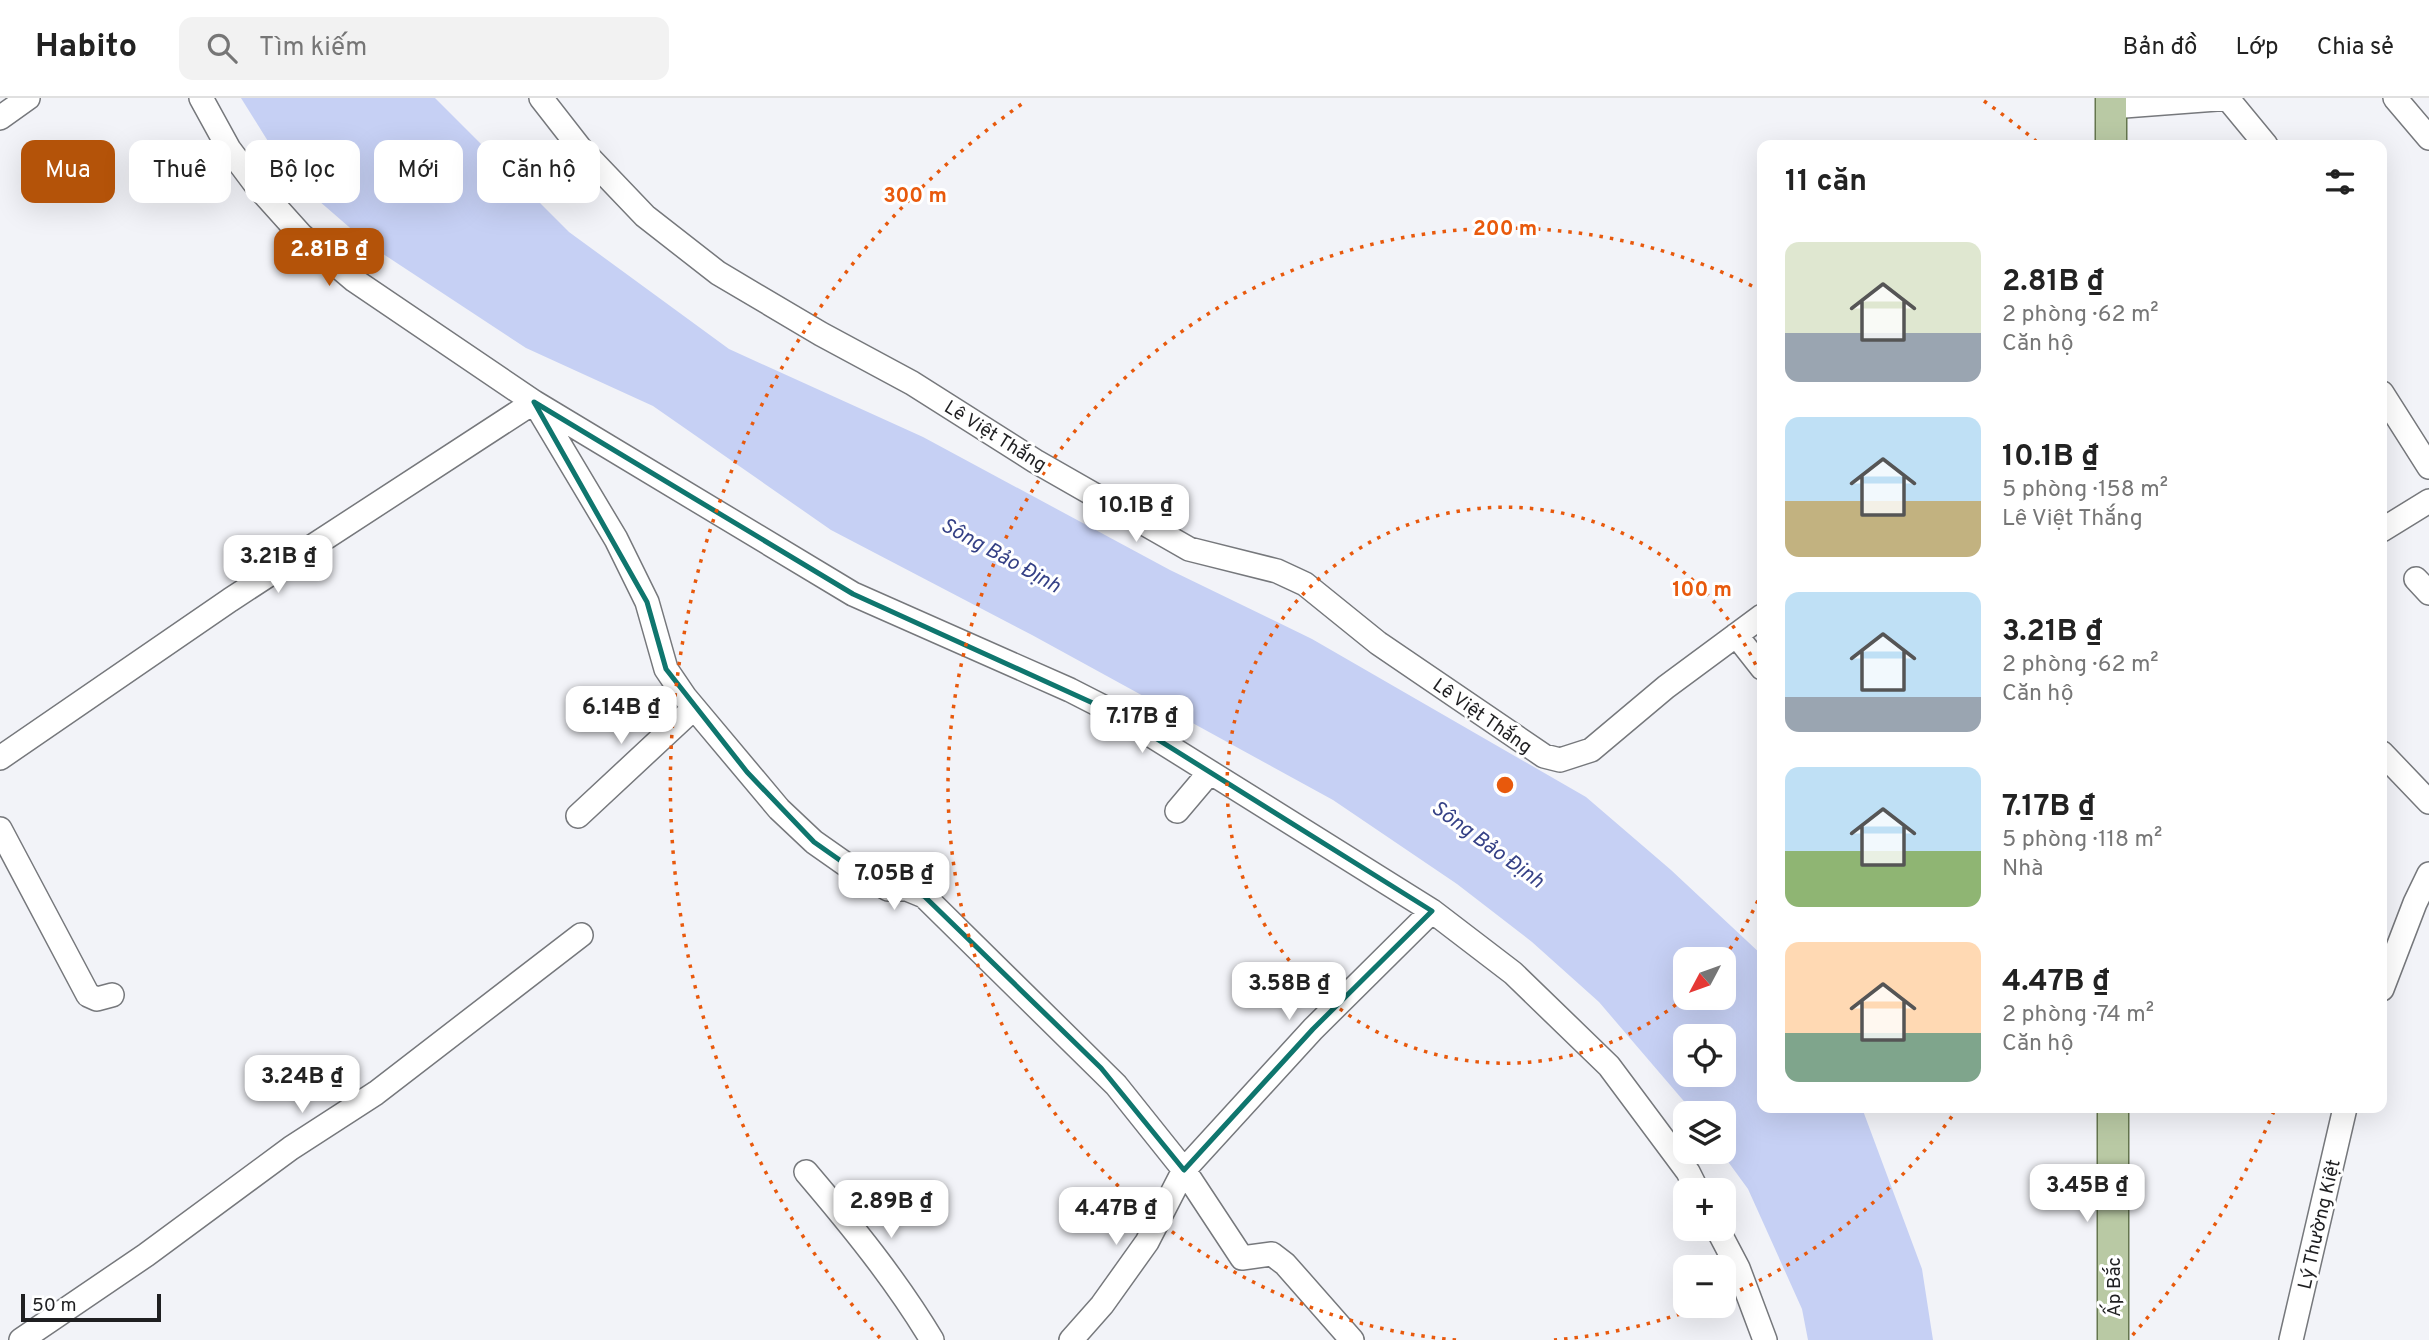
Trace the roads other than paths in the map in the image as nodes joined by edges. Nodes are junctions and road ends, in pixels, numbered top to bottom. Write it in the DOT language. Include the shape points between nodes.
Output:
graph roads {
  1 [pos="201,98"];
  2 [pos="541,98"];
  3 [pos="2229,98"];
  4 [pos="2395,98"];
  5 [pos="22,100"];
  6 [pos="2111,103"];
  7 [pos="0,118"];
  8 [pos="2429,138"];
  9 [pos="2111,140"];
  10 [pos="2262,140"];
  11 [pos="2387,401"];
  12 [pos="534,402"];
  13 [pos="2429,467"];
  14 [pos="2429,501"];
  15 [pos="2387,527"];
  16 [pos="1757,619"];
  17 [pos="1736,635"];
  18 [pos="1757,662"];
  19 [pos="694,708"];
  20 [pos="2387,757"];
  21 [pos="0,758"];
  22 [pos="1210,772"];
  23 [pos="2429,802"];
  24 [pos="1177,811"];
  25 [pos="578,816"];
  26 [pos="0,829"];
  27 [pos="2429,874"];
  28 [pos="1432,911"];
  29 [pos="581,934"];
  30 [pos="2387,976"];
  31 [pos="112,995"];
  32 [pos="2113,1113"];
  33 [pos="2343,1113"];
  34 [pos="1184,1170"];
  35 [pos="806,1172"];
  36 [pos="1691,1178"];
  37 [pos="1724,1241"];
  38 [pos="21,1340"];
  39 [pos="932,1340"];
  40 [pos="1071,1340"];
  41 [pos="1352,1340"];
  42 [pos="1765,1340"];
  43 [pos="2113,1340"];
  44 [pos="2291,1340"];
  1 -- 12 [label="street" via="229,149 300,235 355,280"];
  2 -- 17 [label="street, Lê Việt Thắng" via="580,148 645,216 718,272 1189,549 1277,571 1306,584 1378,643 1544,756 1560,760 1591,750"];
  3 -- 6 [label="street"];
  3 -- 10 [label="street"];
  4 -- 8 [label="street"];
  5 -- 7 [label="street"];
  6 -- 9 [label="main road"];
  11 -- 13 [label="street"];
  12 -- 19 [label="street" via="616,539 647,602 666,669"];
  12 -- 21 [label="street" via="230,600"];
  12 -- 22 [label="street" via="853,594 1070,690"];
  14 -- 15 [label="street"];
  16 -- 17 [label="street, Lê Việt Thắng"];
  17 -- 18 [label="street"];
  19 -- 25 [label="street"];
  19 -- 34 [label="street" via="779,809 814,842 888,889 907,889 924,896 1101,1068"];
  20 -- 23 [label="street"];
  22 -- 24 [label="street"];
  22 -- 28 [label="street"];
  26 -- 31 [label="street" via="88,995 97,999"];
  27 -- 30 [label="street"];
  28 -- 34 [label="street" via="1313,1029"];
  28 -- 36 [label="street" via="1513,973 1609,1066"];
  29 -- 38 [label="street" via="376,1093"];
  32 -- 43 [label="main road, Ấp Bắc"];
  33 -- 44 [label="street, Lý Thường Kiệt"];
  34 -- 40 [label="street" via="1147,1242"];
  34 -- 41 [label="street" via="1242,1258 1272,1254"];
  35 -- 39 [label="street" via="860,1236"];
  37 -- 42 [label="street"];
}
